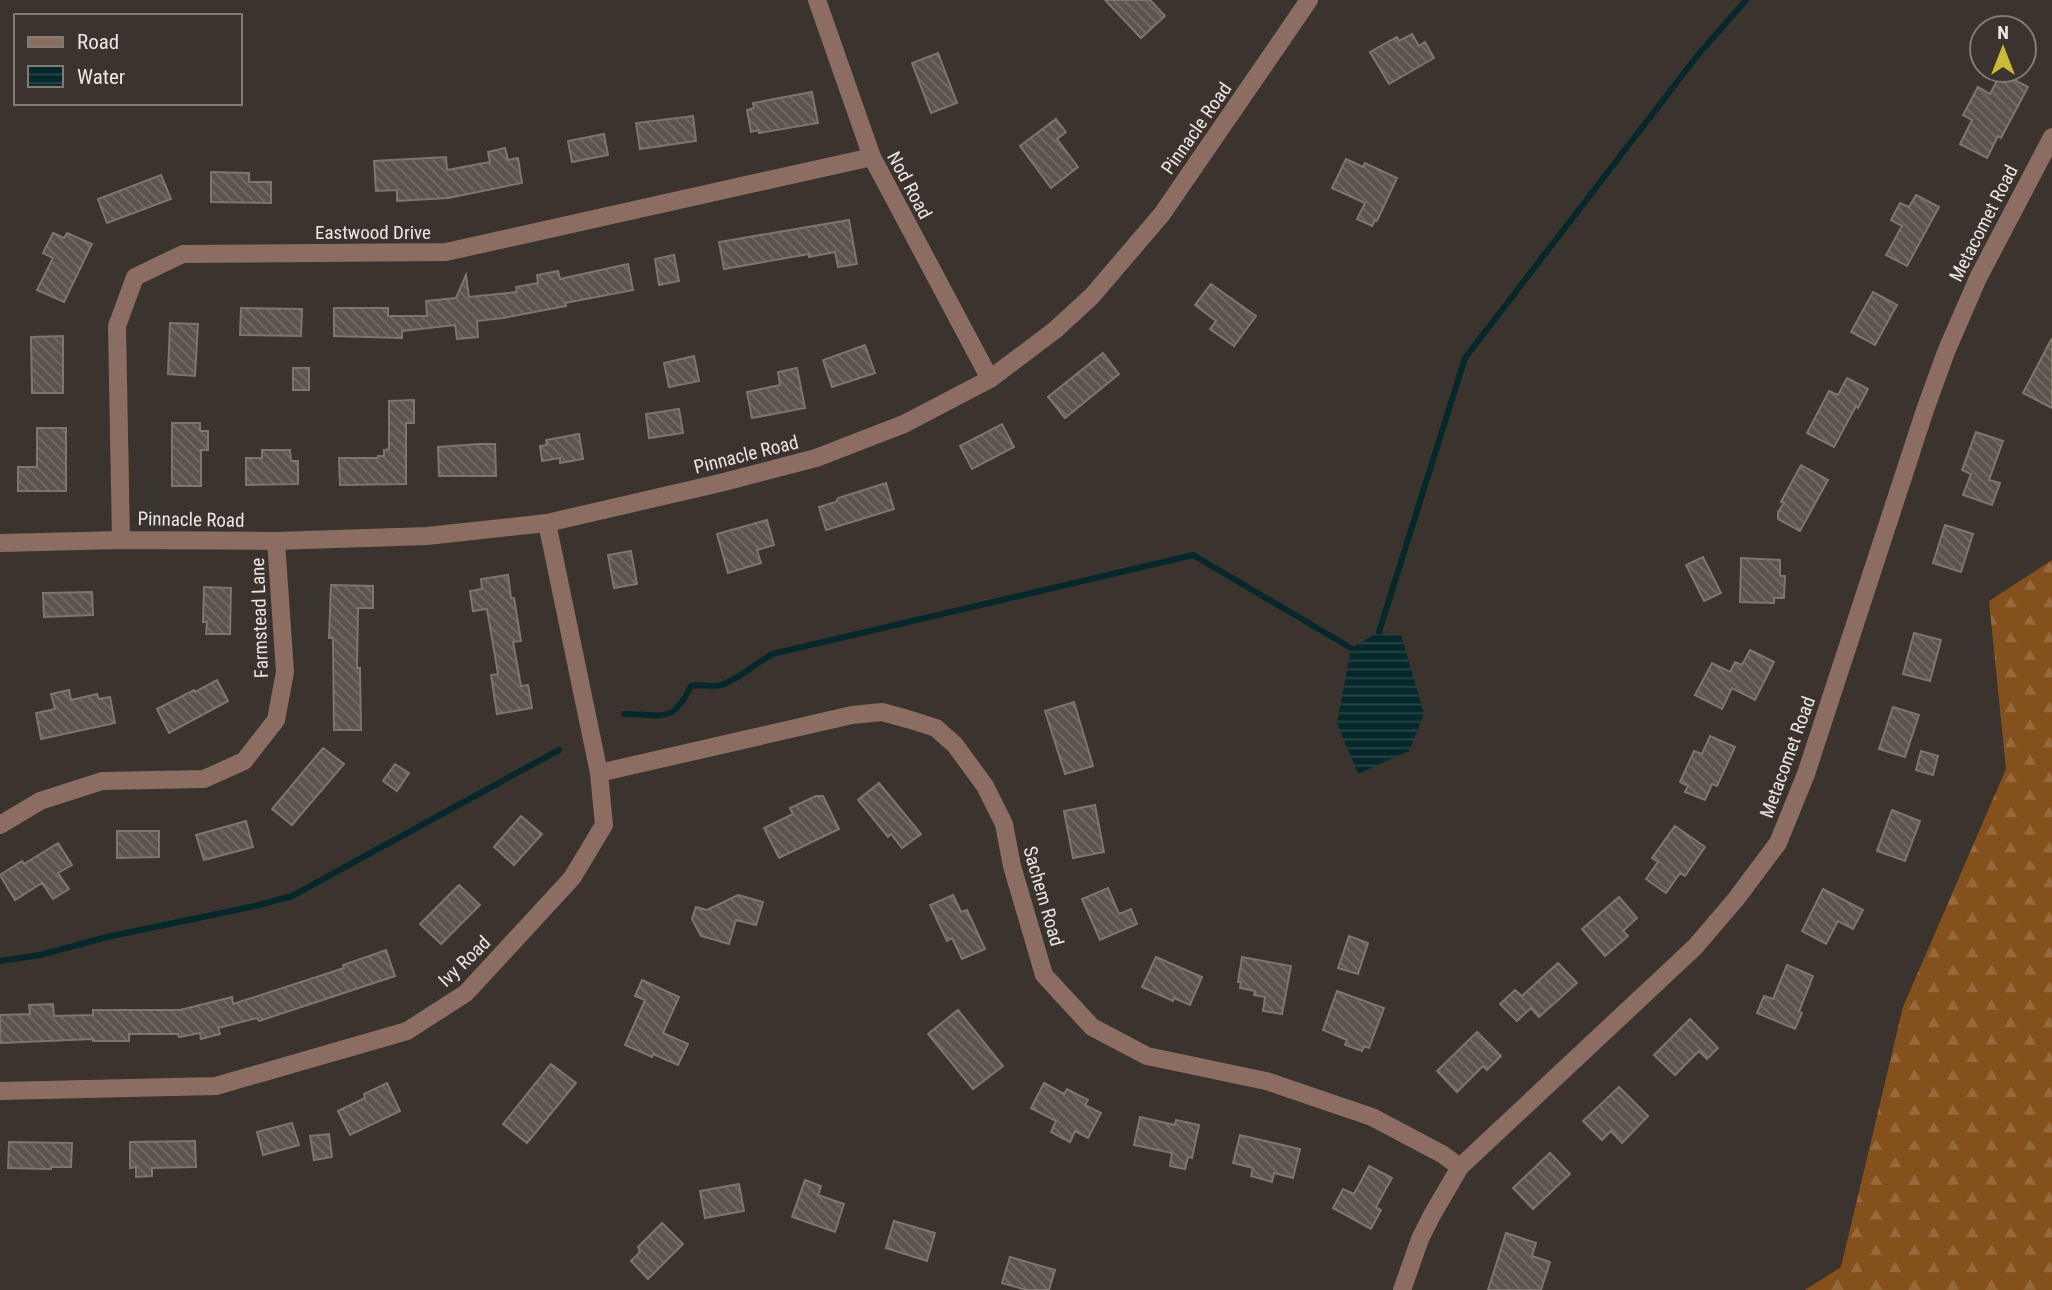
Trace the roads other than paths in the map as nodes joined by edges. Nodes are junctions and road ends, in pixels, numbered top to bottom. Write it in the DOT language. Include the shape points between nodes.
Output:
graph roads {
  1 [pos="817,0"];
  2 [pos="1309,0"];
  3 [pos="2052,136"];
  4 [pos="872,157"];
  5 [pos="990,379"];
  6 [pos="547,523"];
  7 [pos="121,540"];
  8 [pos="276,541"];
  9 [pos="0,543"];
  10 [pos="600,773"];
  11 [pos="0,825"];
  12 [pos="0,1091"];
  13 [pos="1460,1167"];
  14 [pos="1402,1290"];
  1 -- 4 [label="street, Nod Road"];
  2 -- 5 [label="street, Pinnacle Road" via="1162,214 1092,296"];
  3 -- 13 [label="street, Metacomet Road" via="1978,278 1946,352 1806,774 1778,843 1737,900 1695,947"];
  4 -- 5 [label="street, Nod Road"];
  4 -- 7 [label="street, Eastwood Drive" via="446,252 183,254 135,277 117,326"];
  5 -- 6 [label="street, Pinnacle Road" via="904,424 816,458"];
  6 -- 8 [label="street, Pinnacle Road" via="427,536"];
  6 -- 10 [label="street, Ivy Road"];
  7 -- 8 [label="street, Pinnacle Road"];
  7 -- 9 [label="street, Pinnacle Road"];
  8 -- 11 [label="street, Farmstead Lane" via="285,672 276,720 244,761 204,779 102,781 40,801"];
  10 -- 12 [label="street, Ivy Road" via="604,825 572,878 466,993 407,1031 216,1086"];
  10 -- 13 [label="street, Sachem Road" via="852,715 882,712 936,728 955,745 985,786 1004,824 1044,975 1092,1027 1147,1056 1266,1081 1373,1117"];
  13 -- 14 [label="street, Metacomet Road" via="1420,1239"];
}
